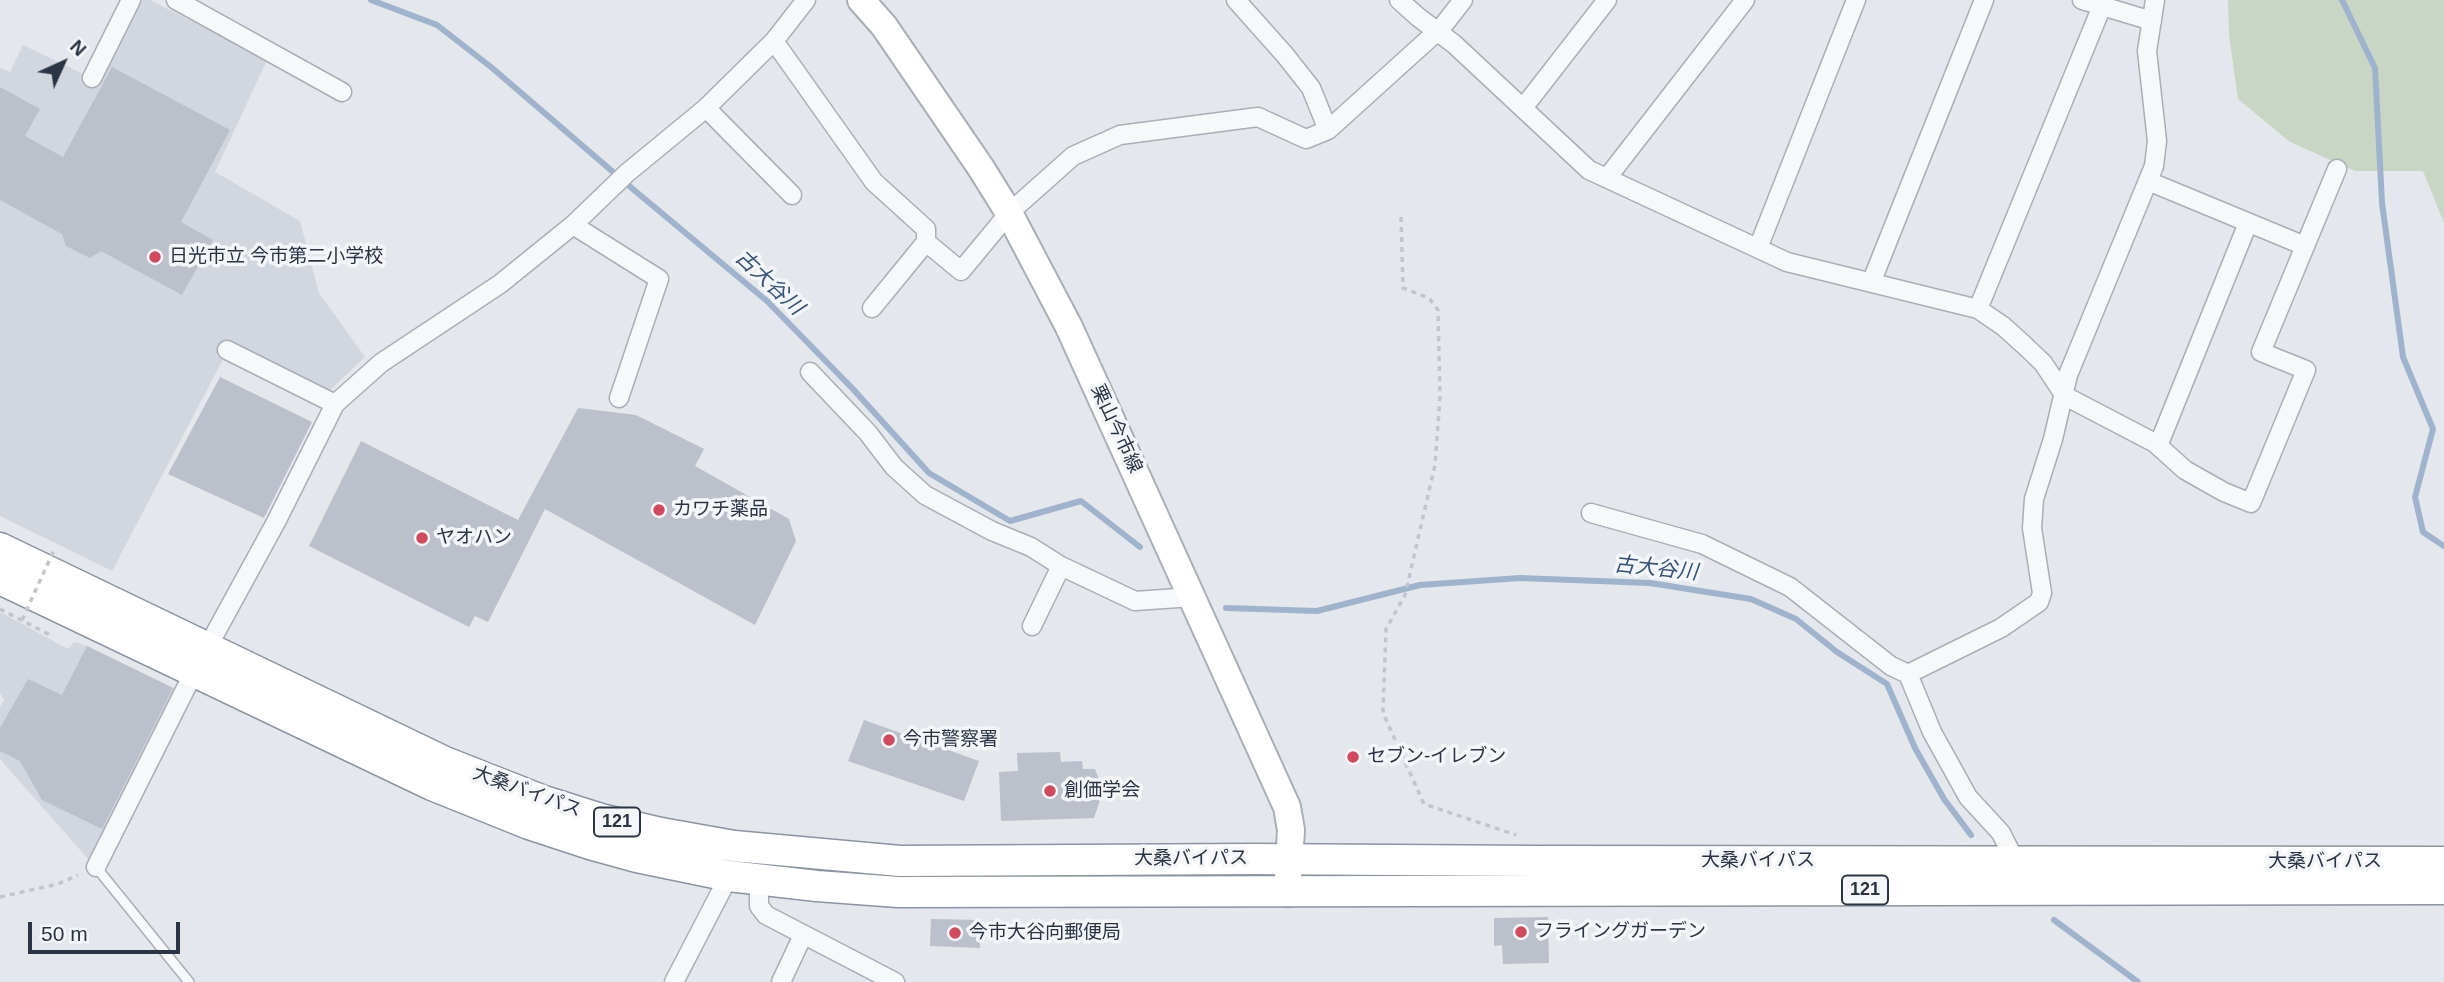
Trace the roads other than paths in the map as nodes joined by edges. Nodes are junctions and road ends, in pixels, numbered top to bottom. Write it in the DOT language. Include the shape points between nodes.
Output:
graph roads {
  1 [pos="131,0"];
  2 [pos="176,0"];
  3 [pos="806,0"];
  4 [pos="862,0"];
  5 [pos="1236,0"];
  6 [pos="1399,0"];
  7 [pos="1463,0"];
  8 [pos="1607,0"];
  9 [pos="1745,0"];
  10 [pos="1856,0"];
  11 [pos="1984,0"];
  12 [pos="2082,0"];
  13 [pos="2155,0"];
  14 [pos="2102,6"];
  15 [pos="2152,21"];
  16 [pos="1437,31"];
  17 [pos="774,41"];
  18 [pos="92,78"];
  19 [pos="342,92"];
  20 [pos="706,108"];
  21 [pos="1523,108"];
  22 [pos="1328,130"];
  23 [pos="2337,169"];
  24 [pos="1607,178"];
  25 [pos="2148,181"];
  26 [pos="792,195"];
  27 [pos="1009,213"];
  28 [pos="2248,223"];
  29 [pos="573,225"];
  30 [pos="926,242"];
  31 [pos="2305,246"];
  32 [pos="1758,248"];
  33 [pos="1871,283"];
  34 [pos="872,308"];
  35 [pos="1978,309"];
  36 [pos="228,350"];
  37 [pos="810,372"];
  38 [pos="2064,394"];
  39 [pos="619,398"];
  40 [pos="335,404"];
  41 [pos="2158,446"];
  42 [pos="1591,513"];
  43 [pos="0,548"];
  44 [pos="1061,566"];
  45 [pos="0,579"];
  46 [pos="1193,597"];
  47 [pos="1032,626"];
  48 [pos="201,660"];
  49 [pos="1908,674"];
  50 [pos="851,858"];
  51 [pos="1290,859"];
  52 [pos="2444,862"];
  53 [pos="96,867"];
  54 [pos="2018,875"];
  55 [pos="729,876"];
  56 [pos="759,879"];
  57 [pos="850,889"];
  58 [pos="2444,889"];
  59 [pos="1286,893"];
  60 [pos="803,935"];
  61 [pos="189,982"];
  62 [pos="674,982"];
  63 [pos="781,982"];
  64 [pos="895,982"];
  1 -- 18 [label="street"];
  2 -- 19 [label="street"];
  3 -- 17 [label="street"];
  4 -- 27 [label="main road, 栗山今市線"];
  5 -- 22 [label="street" via="1311,88"];
  6 -- 16 [label="street"];
  7 -- 16 [label="street"];
  8 -- 21 [label="street"];
  9 -- 24 [label="street"];
  10 -- 32 [label="street"];
  11 -- 33 [label="street"];
  12 -- 14 [label="street"];
  13 -- 15 [label="street"];
  14 -- 15 [label="street"];
  14 -- 35 [label="street"];
  15 -- 25 [label="street" via="2147,51 2157,141"];
  16 -- 21 [label="street"];
  16 -- 22 [label="street"];
  17 -- 20 [label="street"];
  17 -- 30 [label="street" via="874,182 926,229"];
  20 -- 26 [label="street"];
  20 -- 29 [label="street"];
  21 -- 24 [label="street" via="1590,170"];
  22 -- 27 [label="street" via="1306,139 1258,117 1120,135 1073,156"];
  23 -- 31 [label="street"];
  24 -- 32 [label="street"];
  25 -- 28 [label="street"];
  25 -- 38 [label="street"];
  27 -- 30 [label="street" via="961,271"];
  27 -- 46 [label="main road, 栗山今市線" via="1069,327"];
  28 -- 31 [label="street"];
  28 -- 41 [label="street"];
  29 -- 39 [label="street" via="659,279"];
  29 -- 40 [label="street" via="500,284 381,363"];
  30 -- 34 [label="street"];
  31 -- 41 [label="street" via="2261,352 2306,370 2251,503 2186,470"];
  32 -- 33 [label="street" via="1787,262"];
  33 -- 35 [label="street"];
  35 -- 38 [label="street" via="2024,344"];
  36 -- 40 [label="street"];
  37 -- 44 [label="street" via="894,467 925,495"];
  38 -- 41 [label="street"];
  38 -- 49 [label="street" via="2034,499 2039,602 2001,628"];
  40 -- 48 [label="street"];
  42 -- 49 [label="street" via="1702,544 1790,587 1891,666"];
  43 -- 48 [label="highway, 大桑バイパス / 121"];
  44 -- 46 [label="street" via="1135,601"];
  44 -- 47 [label="street"];
  45 -- 48 [label="highway, 大桑バイパス / 121"];
  46 -- 51 [label="main road, 栗山今市線" via="1287,807"];
  48 -- 50 [label="highway, 大桑バイパス / 121" via="544,801 662,833"];
  48 -- 53 [label="street"];
  48 -- 55 [label="highway, 大桑バイパス / 121" via="432,786 528,824 637,857"];
  49 -- 54 [label="street" via="1932,732 1968,797 2001,834"];
  50 -- 51 [label="highway, 大桑バイパス / 121"];
  50 -- 57 [label="highway"];
  51 -- 54 [label="highway, 大桑バイパス / 121"];
  51 -- 59 [label="main road, 栗山今市線"];
  52 -- 54 [label="highway, 大桑バイパス / 121"];
  53 -- 61 [label="lane"];
  54 -- 58 [label="highway, 大桑バイパス / 121"];
  54 -- 59 [label="highway, 大桑バイパス / 121"];
  55 -- 56 [label="highway, 大桑バイパス / 121"];
  55 -- 62 [label="street"];
  56 -- 57 [label="highway, 大桑バイパス / 121"];
  56 -- 60 [label="street" via="759,906 766,915"];
  57 -- 59 [label="highway, 大桑バイパス / 121"];
  60 -- 63 [label="street"];
  60 -- 64 [label="street"];
}
